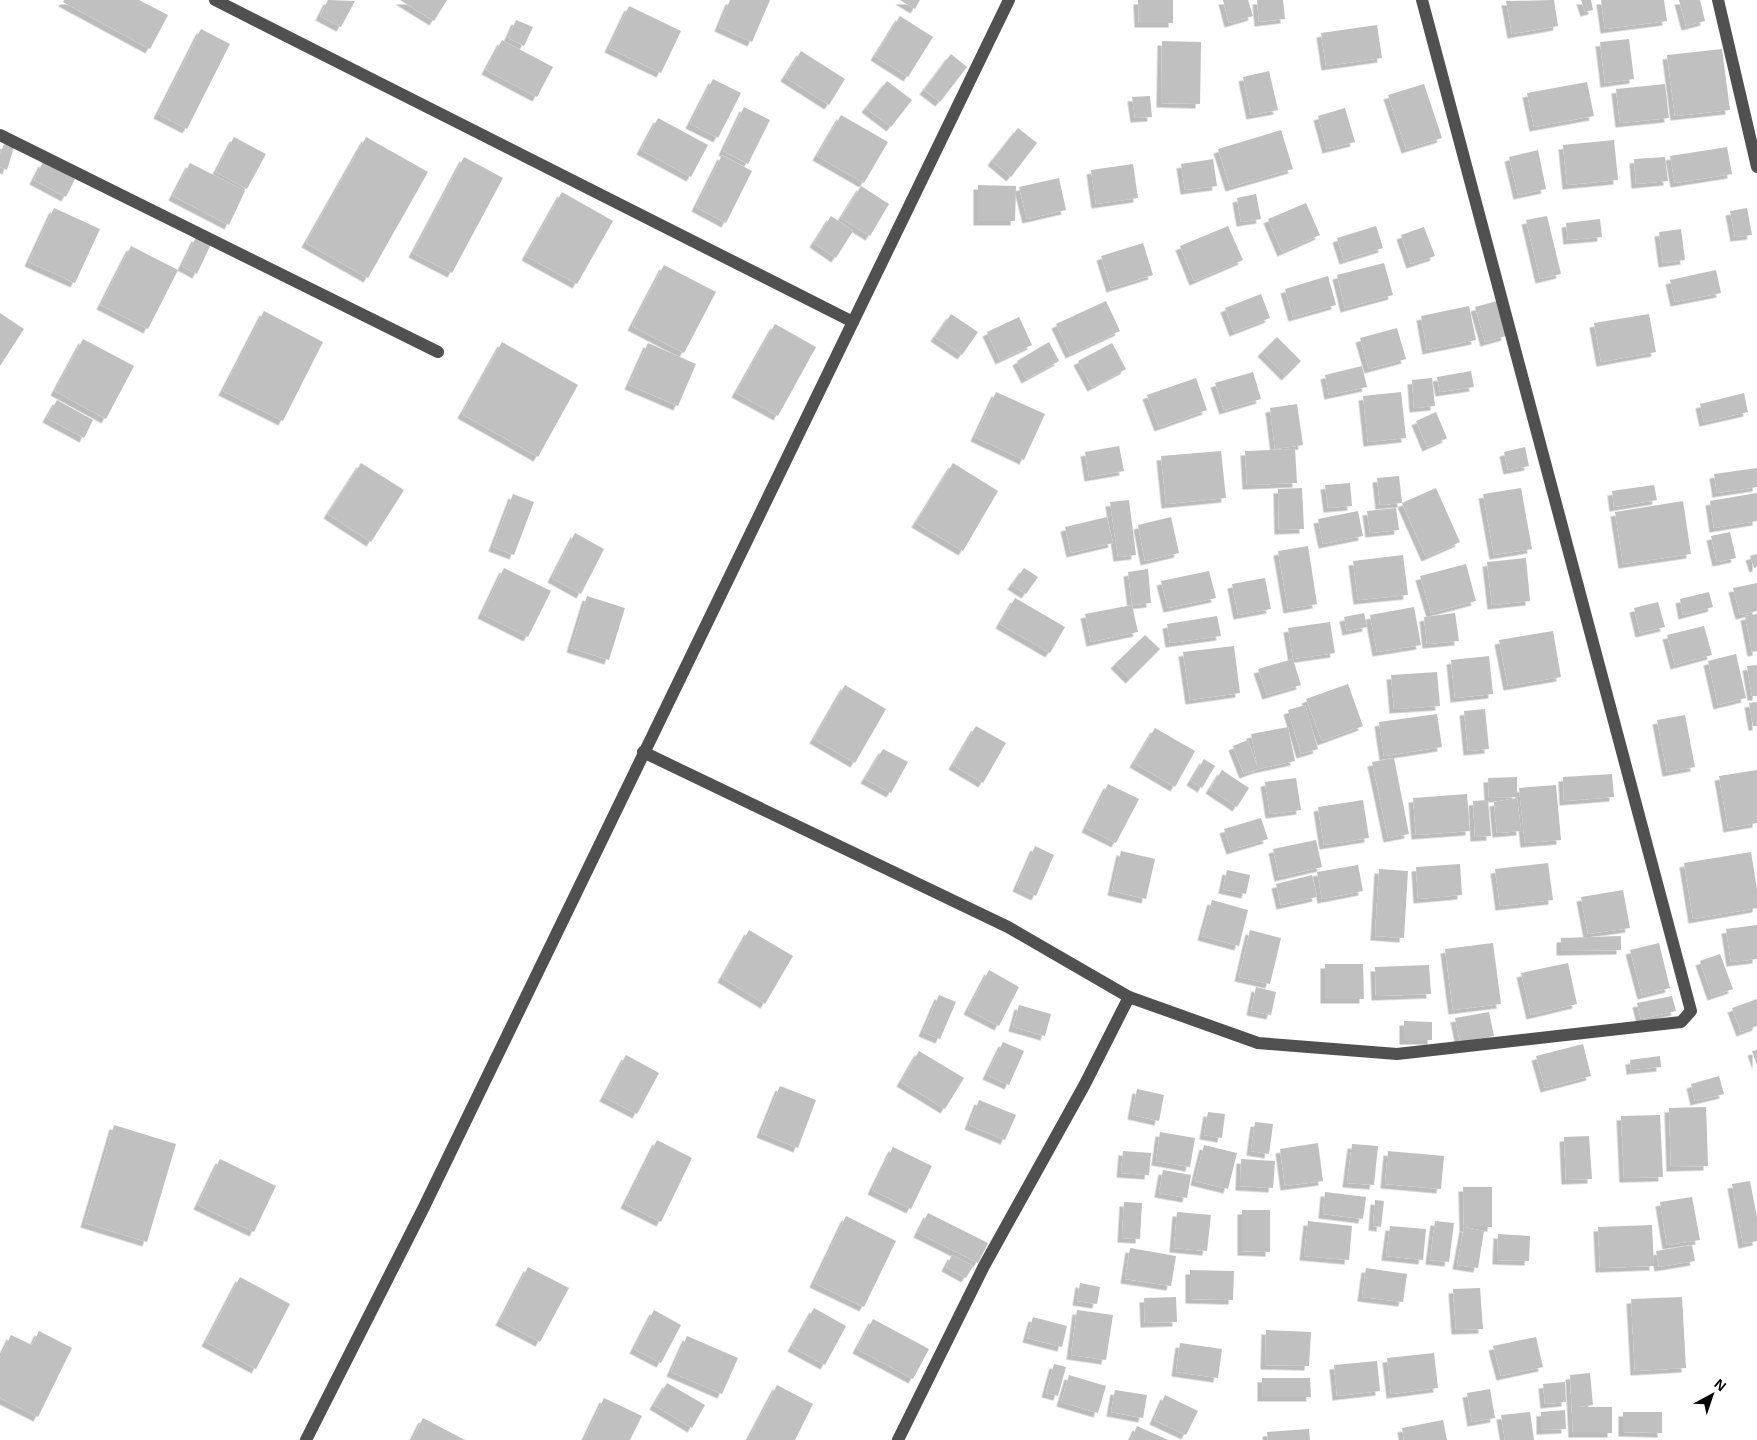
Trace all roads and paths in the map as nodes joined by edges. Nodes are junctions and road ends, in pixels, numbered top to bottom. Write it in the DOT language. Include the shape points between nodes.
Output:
graph roads {
  1 [pos="215,0"];
  2 [pos="1010,0"];
  3 [pos="1422,0"];
  4 [pos="1718,0"];
  5 [pos="0,135"];
  6 [pos="1757,167"];
  7 [pos="853,322"];
  8 [pos="438,352"];
  9 [pos="643,752"];
  10 [pos="1129,997"];
  11 [pos="306,1440"];
  12 [pos="898,1440"];
  1 -- 7 [label="street"];
  2 -- 7 [label="street"];
  3 -- 10 [label="street" via="1691,1011 1681,1022 1662,1025 1397,1054 1258,1043"];
  4 -- 6 [label="street"];
  5 -- 8 [label="street"];
  7 -- 9 [label="street"];
  9 -- 10 [label="street" via="1008,927"];
  9 -- 11 [label="street" via="424,1207"];
  10 -- 12 [label="street" via="1085,1084 984,1266"];
}
